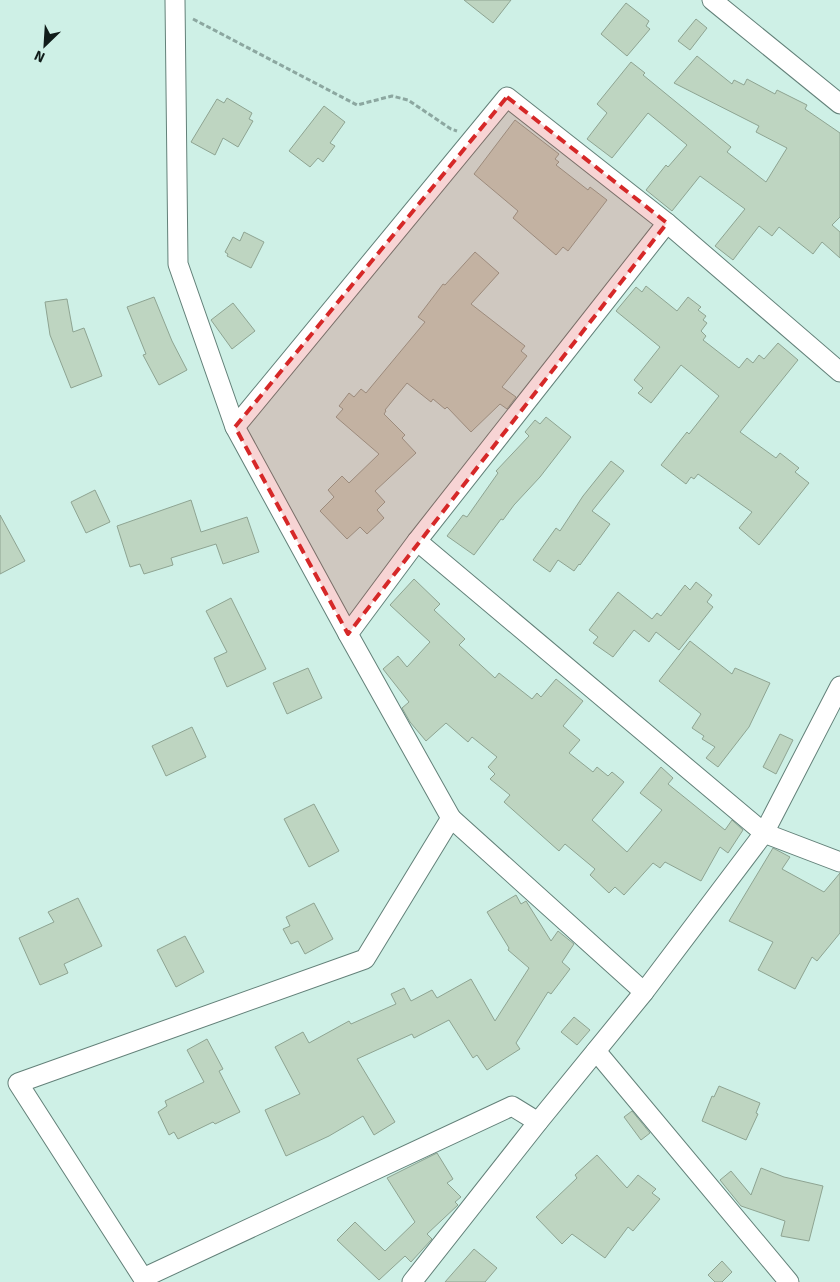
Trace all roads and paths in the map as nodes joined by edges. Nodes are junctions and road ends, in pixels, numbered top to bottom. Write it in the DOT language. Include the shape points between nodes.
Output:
graph roads {
  1 [pos="712,0"];
  2 [pos="175,5"];
  3 [pos="840,104"];
  4 [pos="474,136"];
  5 [pos="667,224"];
  6 [pos="840,372"];
  7 [pos="235,427"];
  8 [pos="417,541"];
  9 [pos="348,634"];
  10 [pos="840,686"];
  11 [pos="451,818"];
  12 [pos="764,833"];
  13 [pos="840,862"];
  14 [pos="644,992"];
  15 [pos="596,1051"];
  16 [pos="538,1122"];
  17 [pos="412,1282"];
  18 [pos="789,1282"];
  1 -- 3 [label="street"];
  2 -- 4 [label="path" via="357,105 392,96 408,100 451,129"];
  2 -- 7 [label="street" via="178,264"];
  4 -- 5 [label="street" via="507,97"];
  4 -- 7 [label="street"];
  5 -- 6 [label="street"];
  5 -- 8 [label="street"];
  7 -- 9 [label="street"];
  8 -- 9 [label="street"];
  8 -- 12 [label="street"];
  9 -- 11 [label="street"];
  10 -- 12 [label="street"];
  11 -- 14 [label="street"];
  11 -- 16 [label="street" via="364,959 18,1083 143,1278 512,1106"];
  12 -- 13 [label="street"];
  12 -- 14 [label="street"];
  14 -- 15 [label="street"];
  15 -- 16 [label="street"];
  15 -- 18 [label="street"];
  16 -- 17 [label="street"];
}
